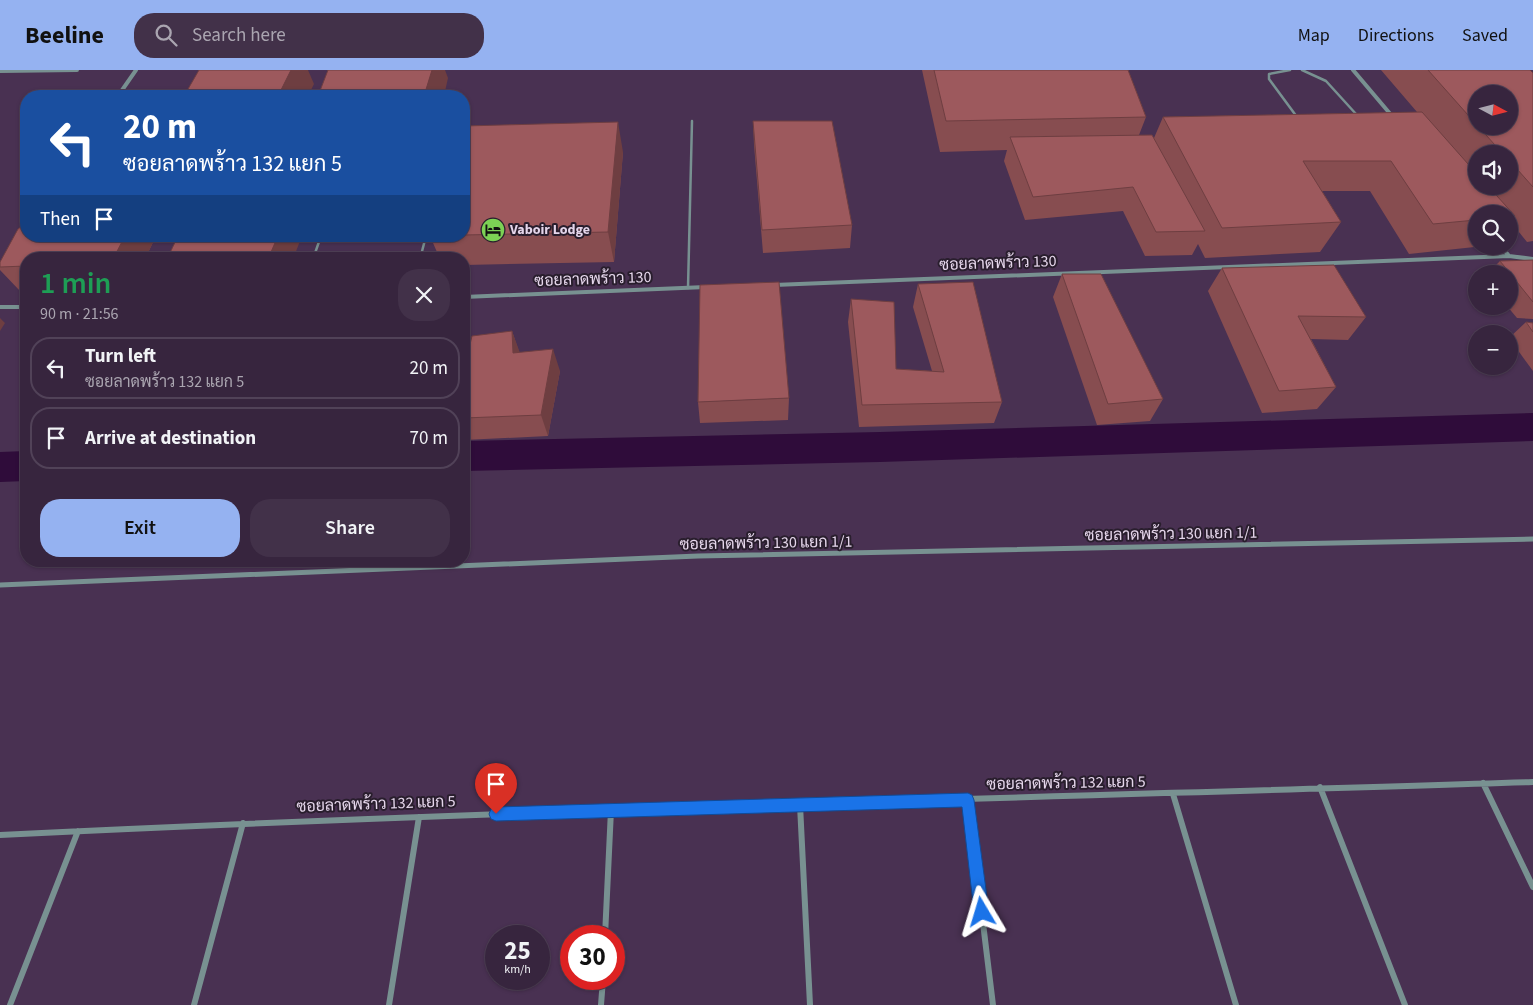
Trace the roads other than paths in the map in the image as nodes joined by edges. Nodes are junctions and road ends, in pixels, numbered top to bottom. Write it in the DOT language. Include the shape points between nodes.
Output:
graph roads {
  1 [pos="77,70"];
  2 [pos="136,70"];
  3 [pos="1290,70"];
  4 [pos="1302,70"];
  5 [pos="1353,70"];
  6 [pos="0,71"];
  7 [pos="6,71"];
  8 [pos="122,90"];
  9 [pos="1380,113"];
  10 [pos="1389,113"];
  11 [pos="1354,114"];
  12 [pos="1363,114"];
  13 [pos="1395,120"];
  14 [pos="692,121"];
  15 [pos="1301,121"];
  16 [pos="1358,122"];
  17 [pos="1510,256"];
  18 [pos="1533,259"];
  19 [pos="768,285"];
  20 [pos="708,287"];
  21 [pos="688,288"];
  22 [pos="470,297"];
  23 [pos="0,307"];
  24 [pos="20,308"];
  25 [pos="1533,539"];
  26 [pos="470,565"];
  27 [pos="424,567"];
  28 [pos="0,584"];
  29 [pos="1533,782"];
  30 [pos="1483,783"];
  31 [pos="1320,787"];
  32 [pos="1173,794"];
  33 [pos="968,800"];
  34 [pos="800,805"];
  35 [pos="611,810"];
  36 [pos="419,817"];
  37 [pos="243,823"];
  38 [pos="78,832"];
  39 [pos="0,835"];
  40 [pos="1533,888"];
  41 [pos="606,925"];
  42 [pos="603,990"];
  43 [pos="10,1005"];
  44 [pos="194,1005"];
  45 [pos="389,1005"];
  46 [pos="602,1005"];
  47 [pos="810,1005"];
  48 [pos="993,1005"];
  49 [pos="1236,1005"];
  50 [pos="1405,1005"];
  1 -- 7 [label="street"];
  2 -- 8 [label="street"];
  3 -- 15 [label="lane" via="1269,74 1269,79"];
  4 -- 11 [label="lane" via="1321,76 1334,86"];
  5 -- 10 [label="street"];
  6 -- 7 [label="street"];
  9 -- 10 [label="lane"];
  10 -- 13 [label="street"];
  11 -- 12 [label="lane"];
  11 -- 16 [label="lane"];
  14 -- 21 [label="lane"];
  17 -- 18 [label="street, ซอยลาดพร้าว 130"];
  17 -- 19 [label="street, ซอยลาดพร้าว 130"];
  20 -- 21 [label="street, ซอยลาดพร้าว 130"];
  21 -- 22 [label="street, ซอยลาดพร้าว 130"];
  23 -- 24 [label="street"];
  25 -- 26 [label="street, ซอยลาดพร้าว 130 แยก 1/1" via="698,556"];
  27 -- 28 [label="street, ซอยลาดพร้าว 130 แยก 1/1"];
  29 -- 30 [label="street, ซอยลาดพร้าว 132 แยก 5"];
  30 -- 31 [label="street, ซอยลาดพร้าว 132 แยก 5"];
  30 -- 40 [label="street"];
  31 -- 32 [label="street, ซอยลาดพร้าว 132 แยก 5"];
  31 -- 50 [label="street"];
  32 -- 33 [label="street, ซอยลาดพร้าว 132 แยก 5"];
  32 -- 49 [label="street"];
  33 -- 34 [label="street, ซอยลาดพร้าว 132 แยก 5"];
  33 -- 48 [label="street"];
  34 -- 35 [label="street, ซอยลาดพร้าว 132 แยก 5"];
  34 -- 47 [label="street"];
  35 -- 36 [label="street, ซอยลาดพร้าว 132 แยก 5"];
  35 -- 41 [label="street"];
  36 -- 37 [label="street, ซอยลาดพร้าว 132 แยก 5"];
  36 -- 45 [label="street"];
  37 -- 38 [label="street, ซอยลาดพร้าว 132 แยก 5"];
  37 -- 44 [label="street"];
  38 -- 39 [label="street, ซอยลาดพร้าว 132 แยก 5"];
  38 -- 43 [label="street"];
  42 -- 46 [label="street"];
}
